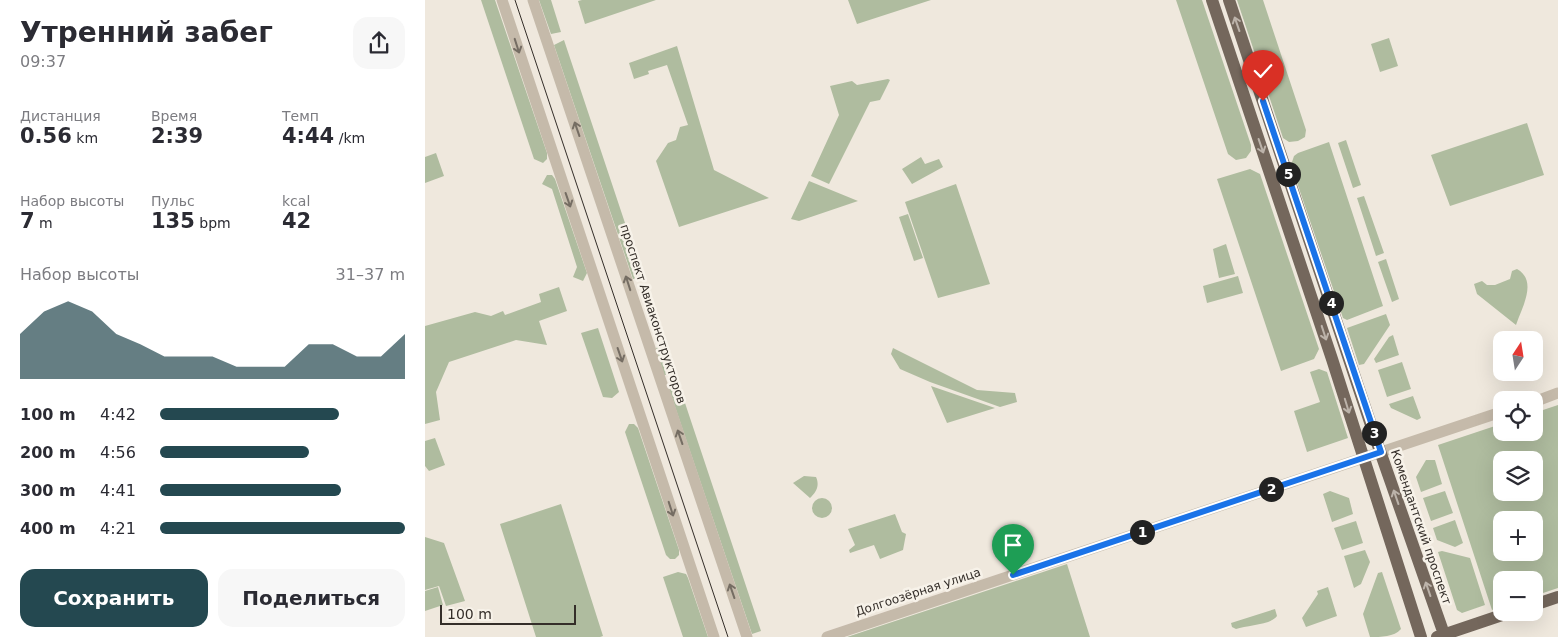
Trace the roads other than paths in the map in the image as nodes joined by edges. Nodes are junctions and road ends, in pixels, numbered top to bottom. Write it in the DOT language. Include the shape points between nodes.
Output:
graph roads {
  1 [pos="502,0"];
  2 [pos="533,0"];
  3 [pos="1212,0"];
  4 [pos="1229,0"];
  5 [pos="1558,394"];
  6 [pos="1543,399"];
  7 [pos="1493,415"];
  8 [pos="1381,452"];
  9 [pos="1364,458"];
  10 [pos="1558,597"];
  11 [pos="1543,602"];
  12 [pos="1493,618"];
  13 [pos="1442,636"];
  14 [pos="714,637"];
  15 [pos="747,637"];
  16 [pos="827,637"];
  17 [pos="1421,637"];
  1 -- 14 [label="street, one-way"];
  15 -- 2 [label="street, проспект Авиаконструкторов, one-way"];
  3 -- 9 [label="main road, one-way"];
  8 -- 4 [label="main road, Комендантский проспект, one-way"];
  5 -- 6 [label="street"];
  7 -- 8 [label="street, Долгоозёрная улица"];
  8 -- 9 [label="street, Долгоозёрная улица"];
  13 -- 8 [label="main road, Комендантский проспект, one-way"];
  9 -- 16 [label="street, Долгоозёрная улица"];
  9 -- 17 [label="main road"];
  10 -- 11 [label="main road"];
  12 -- 13 [label="main road"];
}
